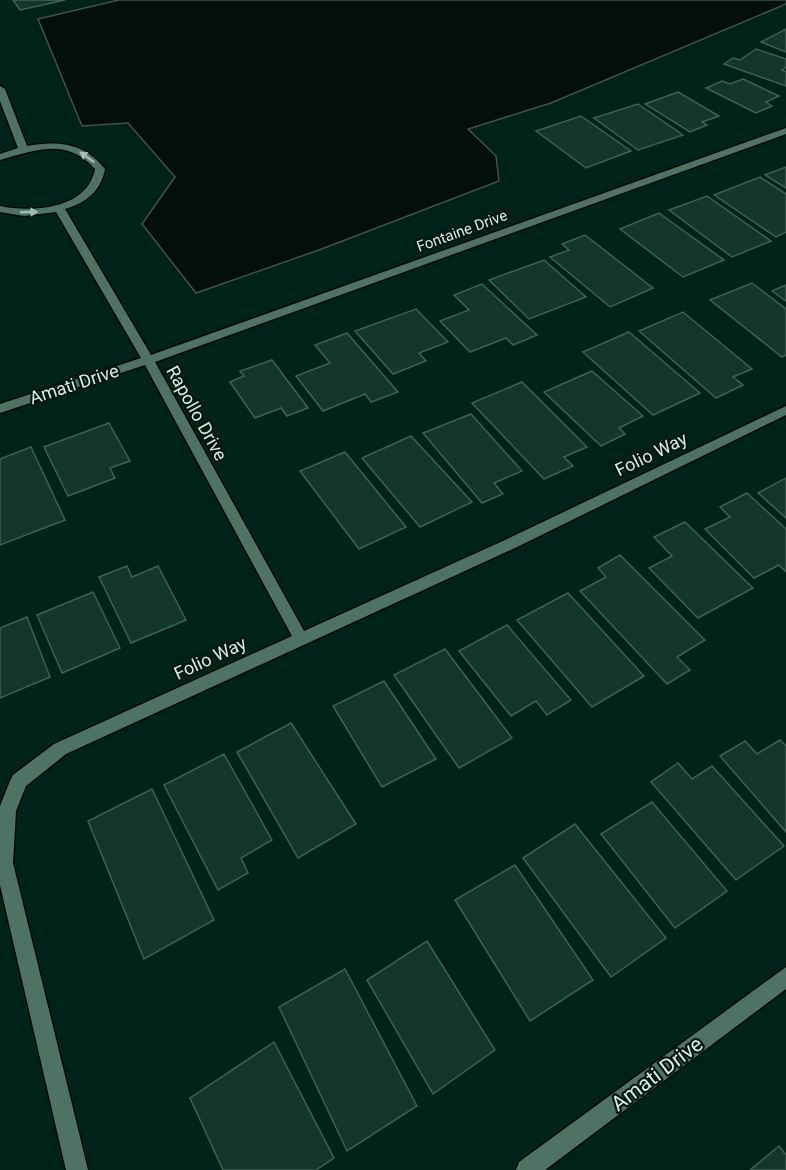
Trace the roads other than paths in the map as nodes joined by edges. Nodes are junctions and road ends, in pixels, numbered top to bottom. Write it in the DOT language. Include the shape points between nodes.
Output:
graph roads {
  1 [pos="0,89"];
  2 [pos="786,131"];
  3 [pos="23,149"];
  4 [pos="0,157"];
  5 [pos="59,208"];
  6 [pos="0,210"];
  7 [pos="148,360"];
  8 [pos="0,409"];
  9 [pos="786,410"];
  10 [pos="300,638"];
  11 [pos="786,977"];
  12 [pos="77,1170"];
  13 [pos="527,1170"];
  1 -- 3 [label="street"];
  2 -- 7 [label="street, Fontaine Drive"];
  3 -- 4 [label="street"];
  5 -- 3 [label="street, one-way" via="82,197 97,183 100,169 92,156 74,148"];
  6 -- 5 [label="street, one-way" via="33,213"];
  5 -- 7 [label="street, Rapollo Drive"];
  7 -- 8 [label="street, Amati Drive"];
  7 -- 10 [label="street, Rapollo Drive"];
  9 -- 10 [label="street, Folio Way" via="510,544"];
  10 -- 12 [label="street, Folio Way" via="60,748 20,781 7,811 4,863"];
  11 -- 13 [label="street, Amati Drive"];
}
